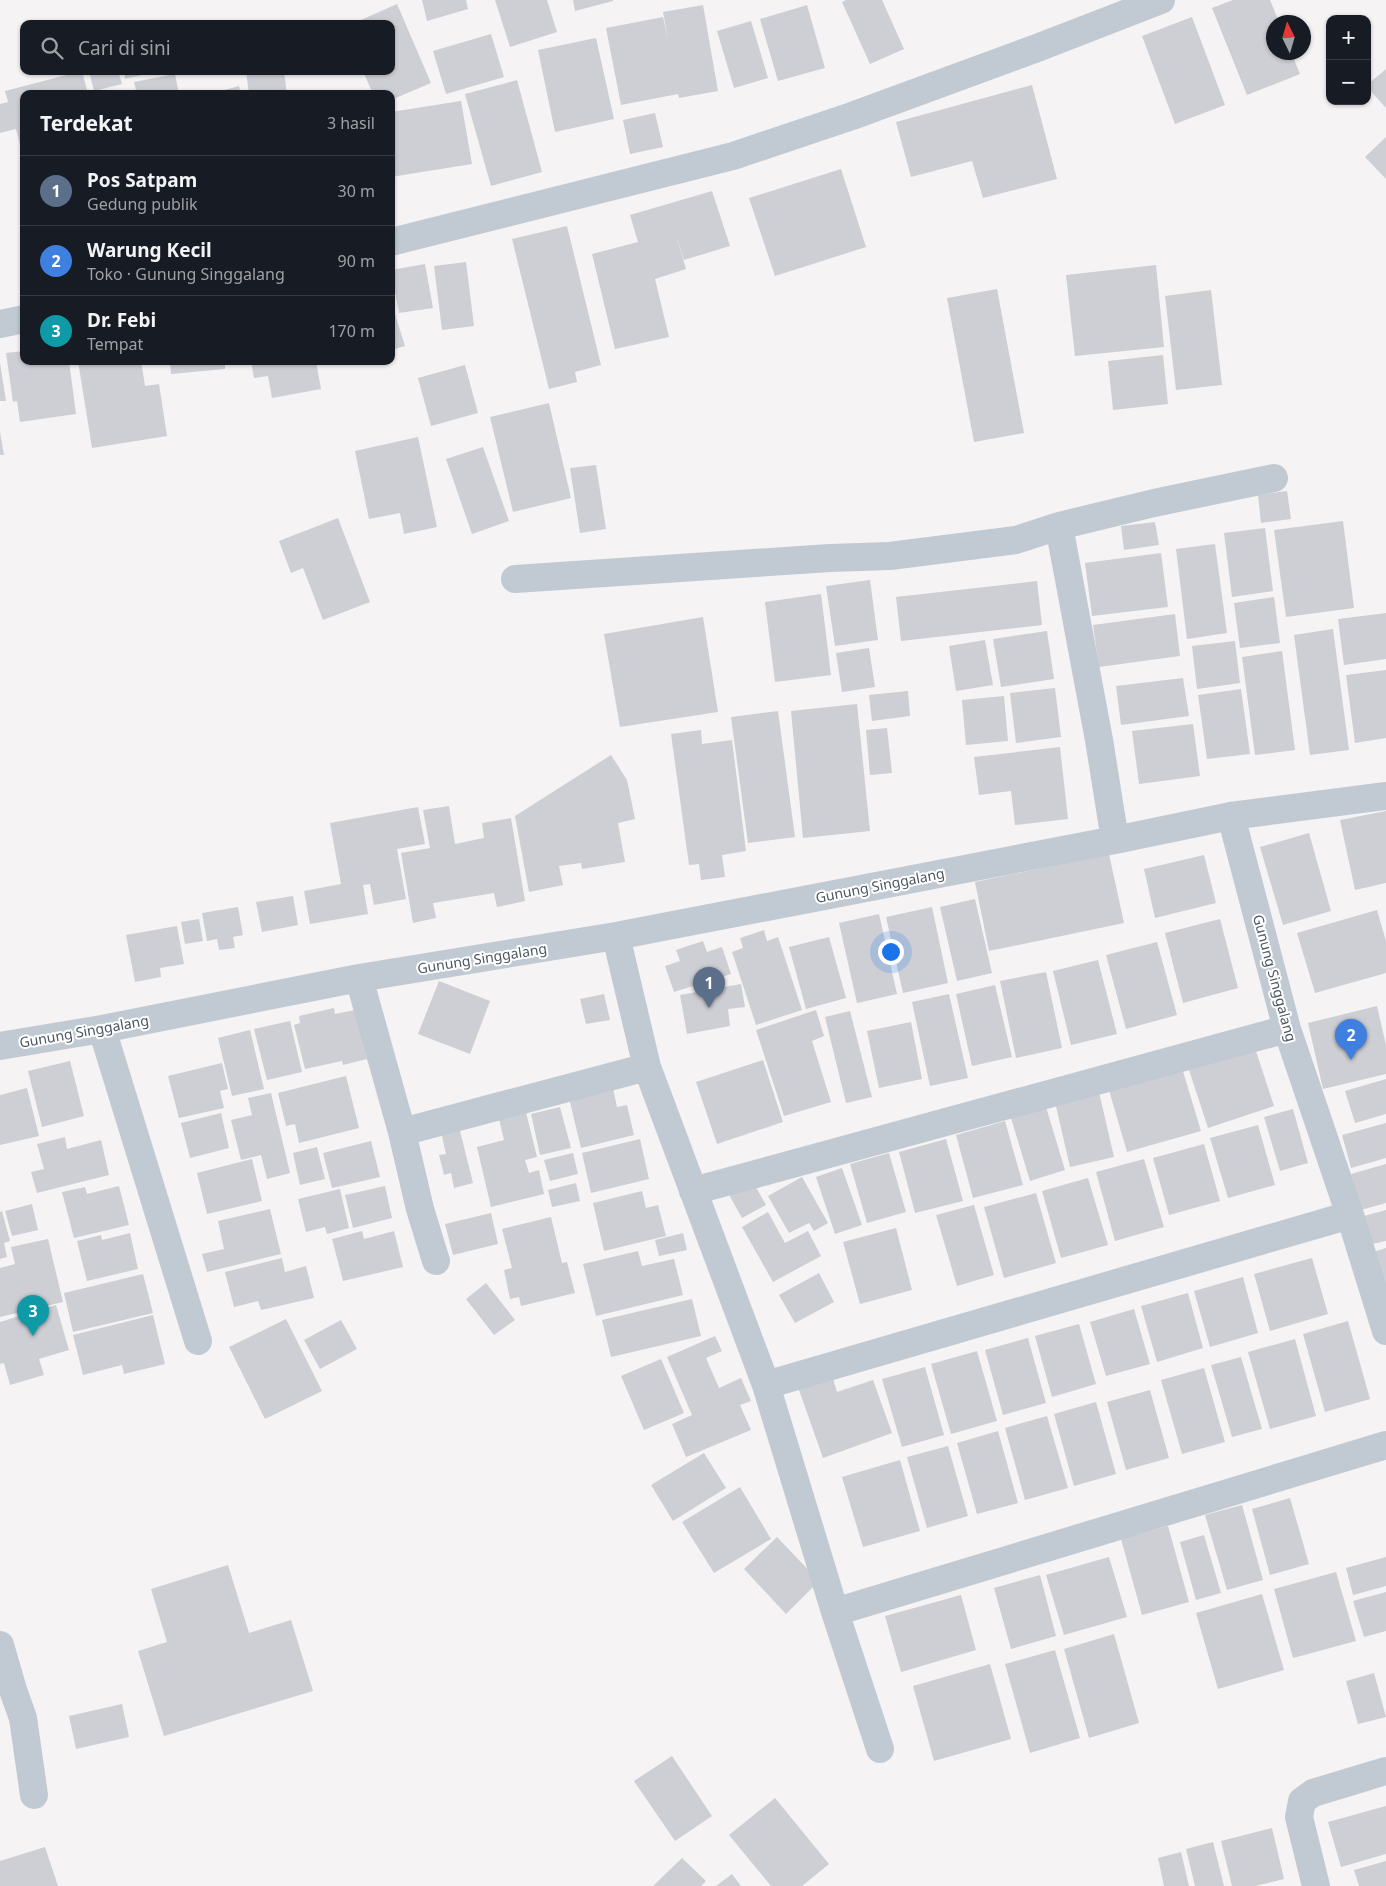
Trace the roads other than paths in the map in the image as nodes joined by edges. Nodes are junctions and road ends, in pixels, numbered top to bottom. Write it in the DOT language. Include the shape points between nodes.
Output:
graph roads {
  1 [pos="1161,0"];
  2 [pos="395,241"];
  3 [pos="20,320"];
  4 [pos="0,324"];
  5 [pos="1274,478"];
  6 [pos="1059,526"];
  7 [pos="515,579"];
  8 [pos="1386,796"];
  9 [pos="1231,816"];
  10 [pos="1115,840"];
  11 [pos="616,936"];
  12 [pos="359,978"];
  13 [pos="1288,1028"];
  14 [pos="102,1029"];
  15 [pos="0,1046"];
  16 [pos="647,1067"];
  17 [pos="402,1132"];
  18 [pos="692,1191"];
  19 [pos="1350,1215"];
  20 [pos="436,1261"];
  21 [pos="1386,1331"];
  22 [pos="198,1341"];
  23 [pos="766,1385"];
  24 [pos="1386,1446"];
  25 [pos="835,1612"];
  26 [pos="0,1645"];
  27 [pos="880,1749"];
  28 [pos="1386,1770"];
  29 [pos="34,1795"];
  30 [pos="1316,1886"];
  1 -- 2 [label="street" via="880,106 734,156"];
  3 -- 4 [label="street"];
  5 -- 6 [label="street" via="1154,502"];
  6 -- 7 [label="street" via="1016,540 890,556"];
  6 -- 10 [label="street"];
  8 -- 9 [label="street"];
  9 -- 10 [label="street, Gunung Singgalang"];
  9 -- 13 [label="street, Gunung Singgalang"];
  10 -- 11 [label="street, Gunung Singgalang"];
  11 -- 12 [label="street, Gunung Singgalang"];
  11 -- 16 [label="street"];
  12 -- 14 [label="street, Gunung Singgalang"];
  12 -- 17 [label="street"];
  13 -- 18 [label="street"];
  13 -- 19 [label="street, Gunung Singgalang"];
  14 -- 15 [label="street, Gunung Singgalang"];
  14 -- 22 [label="street"];
  16 -- 17 [label="street"];
  16 -- 18 [label="street"];
  17 -- 20 [label="street"];
  18 -- 23 [label="street"];
  19 -- 21 [label="street, Gunung Singgalang"];
  19 -- 23 [label="street"];
  23 -- 25 [label="street"];
  24 -- 25 [label="street"];
  25 -- 27 [label="street"];
  26 -- 29 [label="street" via="23,1718"];
  28 -- 30 [label="street" via="1313,1793 1302,1801 1300,1817"];
}
